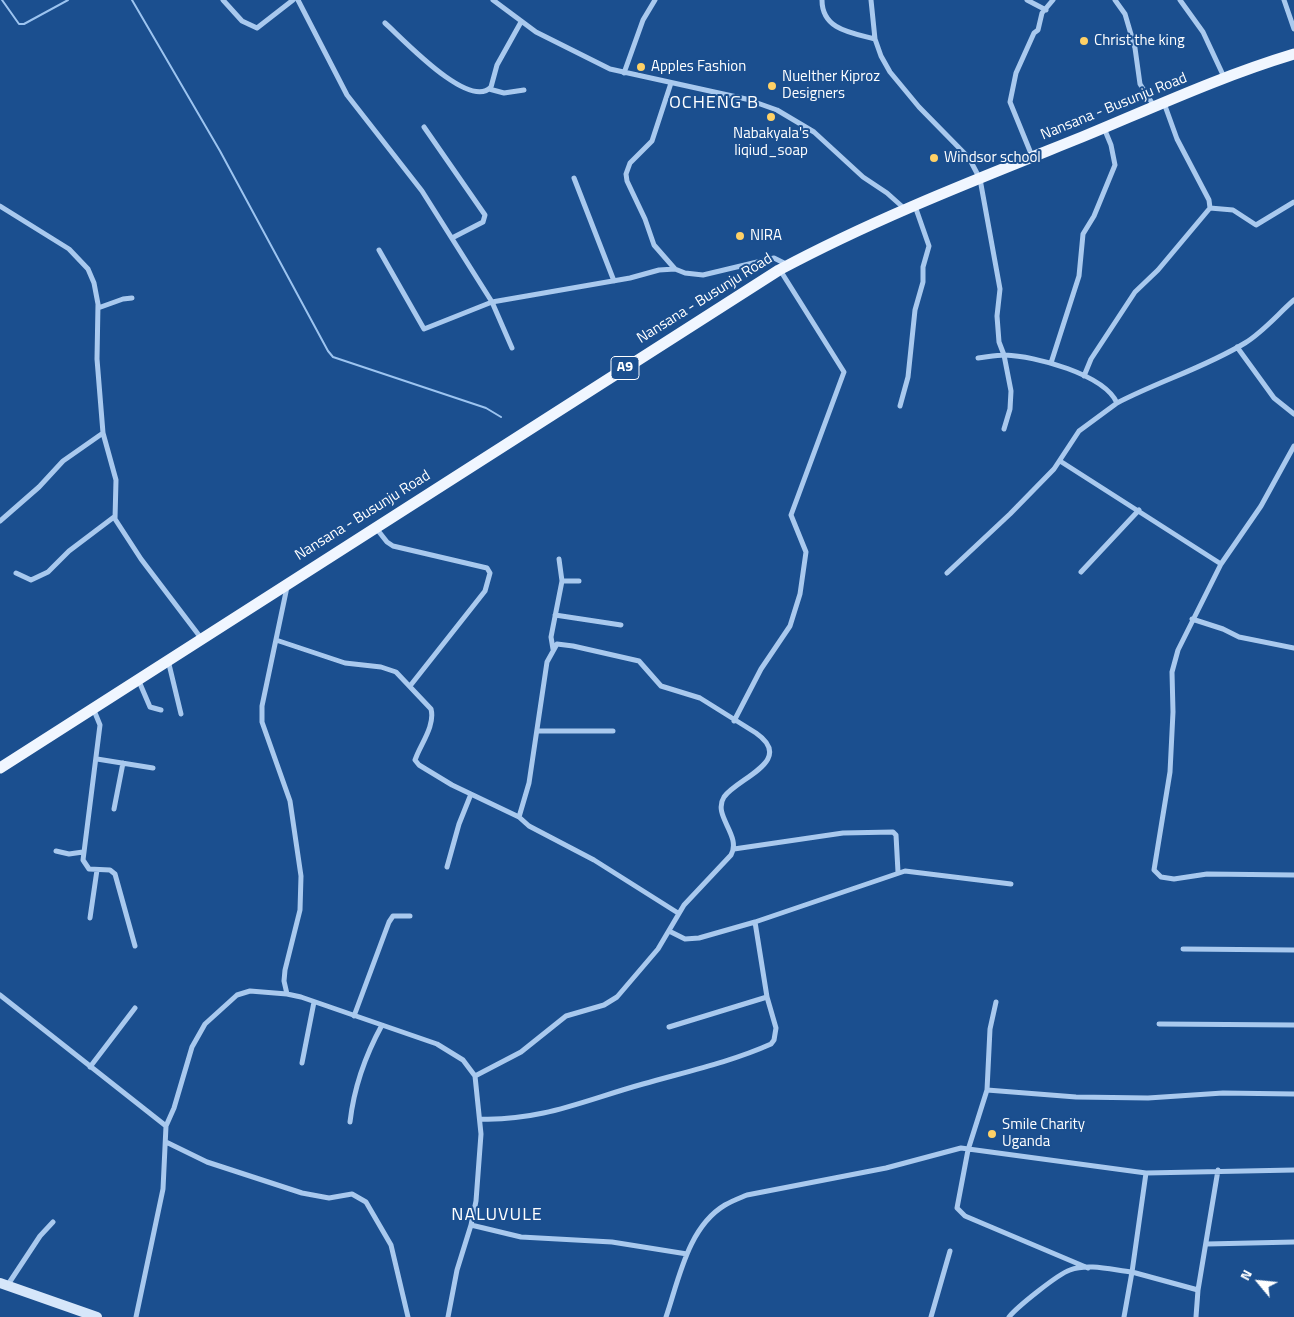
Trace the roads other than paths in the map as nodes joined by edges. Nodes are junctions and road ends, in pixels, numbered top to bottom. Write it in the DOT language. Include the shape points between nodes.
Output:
graph roads {
  1 [pos="223,0"];
  2 [pos="293,0"];
  3 [pos="298,0"];
  4 [pos="492,0"];
  5 [pos="656,0"];
  6 [pos="822,0"];
  7 [pos="871,0"];
  8 [pos="1027,0"];
  9 [pos="1052,0"];
  10 [pos="1115,0"];
  11 [pos="1180,0"];
  12 [pos="1284,0"];
  13 [pos="1046,10"];
  14 [pos="521,22"];
  15 [pos="385,23"];
  16 [pos="1294,29"];
  17 [pos="875,39"];
  18 [pos="1294,54"];
  19 [pos="624,73"];
  20 [pos="1224,77"];
  21 [pos="671,83"];
  22 [pos="489,89"];
  23 [pos="524,90"];
  24 [pos="1159,104"];
  25 [pos="424,127"];
  26 [pos="1104,128"];
  27 [pos="1032,157"];
  28 [pos="574,178"];
  29 [pos="980,179"];
  30 [pos="1294,202"];
  31 [pos="0,206"];
  32 [pos="911,208"];
  33 [pos="1210,208"];
  34 [pos="452,238"];
  35 [pos="379,250"];
  36 [pos="784,267"];
  37 [pos="675,269"];
  38 [pos="614,281"];
  39 [pos="132,298"];
  40 [pos="1294,300"];
  41 [pos="492,302"];
  42 [pos="98,308"];
  43 [pos="1237,347"];
  44 [pos="512,348"];
  45 [pos="1004,355"];
  46 [pos="978,358"];
  47 [pos="1052,363"];
  48 [pos="1084,376"];
  49 [pos="1117,403"];
  50 [pos="900,406"];
  51 [pos="1294,414"];
  52 [pos="1004,429"];
  53 [pos="103,433"];
  54 [pos="1294,446"];
  55 [pos="1060,461"];
  56 [pos="1140,510"];
  57 [pos="114,517"];
  58 [pos="0,521"];
  59 [pos="375,527"];
  60 [pos="559,559"];
  61 [pos="1221,564"];
  62 [pos="1081,572"];
  63 [pos="16,573"];
  64 [pos="947,573"];
  65 [pos="562,581"];
  66 [pos="579,581"];
  67 [pos="288,582"];
  68 [pos="556,615"];
  69 [pos="1192,619"];
  70 [pos="621,625"];
  71 [pos="200,638"];
  72 [pos="276,640"];
  73 [pos="1294,648"];
  74 [pos="553,649"];
  75 [pos="168,659"];
  76 [pos="138,679"];
  77 [pos="410,686"];
  78 [pos="93,708"];
  79 [pos="160,710"];
  80 [pos="181,714"];
  81 [pos="734,720"];
  82 [pos="537,731"];
  83 [pos="614,731"];
  84 [pos="96,759"];
  85 [pos="123,763"];
  86 [pos="0,768"];
  87 [pos="153,768"];
  88 [pos="471,794"];
  89 [pos="114,809"];
  90 [pos="519,817"];
  91 [pos="734,849"];
  92 [pos="56,851"];
  93 [pos="83,852"];
  94 [pos="447,867"];
  95 [pos="97,870"];
  96 [pos="898,872"];
  97 [pos="1294,875"];
  98 [pos="1011,884"];
  99 [pos="678,913"];
  100 [pos="410,916"];
  101 [pos="90,918"];
  102 [pos="755,922"];
  103 [pos="669,931"];
  104 [pos="135,946"];
  105 [pos="1183,949"];
  106 [pos="1294,950"];
  107 [pos="287,994"];
  108 [pos="0,995"];
  109 [pos="767,997"];
  110 [pos="314,1002"];
  111 [pos="996,1002"];
  112 [pos="136,1008"];
  113 [pos="354,1016"];
  114 [pos="1159,1024"];
  115 [pos="382,1025"];
  116 [pos="1294,1025"];
  117 [pos="669,1027"];
  118 [pos="302,1063"];
  119 [pos="90,1067"];
  120 [pos="475,1076"];
  121 [pos="986,1090"];
  122 [pos="1294,1094"];
  123 [pos="480,1118"];
  124 [pos="350,1122"];
  125 [pos="166,1126"];
  126 [pos="166,1142"];
  127 [pos="968,1150"];
  128 [pos="1218,1170"];
  129 [pos="1294,1170"];
  130 [pos="1146,1173"];
  131 [pos="53,1222"];
  132 [pos="472,1225"];
  133 [pos="1294,1242"];
  134 [pos="1207,1244"];
  135 [pos="950,1251"];
  136 [pos="688,1254"];
  137 [pos="1088,1268"];
  138 [pos="1132,1272"];
  139 [pos="3,1285"];
  140 [pos="1198,1290"];
  141 [pos="97,1317"];
  142 [pos="136,1317"];
  143 [pos="408,1317"];
  144 [pos="448,1317"];
  145 [pos="666,1317"];
  146 [pos="931,1317"];
  147 [pos="1009,1317"];
  148 [pos="1124,1317"];
  149 [pos="1198,1317"];
  1 -- 2 [label="street" via="242,21 257,28"];
  3 -- 34 [label="street" via="347,95 400,161"];
  4 -- 14 [label="street"];
  5 -- 19 [label="street" via="640,27"];
  6 -- 17 [label="street" via="825,16 832,24"];
  7 -- 17 [label="street"];
  8 -- 13 [label="street"];
  9 -- 13 [label="street"];
  10 -- 24 [label="street" via="1125,14 1135,48 1140,84"];
  11 -- 20 [label="street" via="1203,32"];
  12 -- 16 [label="street"];
  13 -- 27 [label="street" via="1016,73 1010,102"];
  14 -- 19 [label="street" via="596,64"];
  14 -- 22 [label="street" via="497,64"];
  15 -- 22 [label="street" via="454,84"];
  17 -- 29 [label="street" via="881,56 902,89 969,158"];
  18 -- 20 [label="main road, Nansana - Busunju Road / A9"];
  19 -- 21 [label="street"];
  20 -- 24 [label="main road, Nansana - Busunju Road / A9"];
  21 -- 32 [label="street" via="746,99 777,110 814,132 863,177"];
  21 -- 37 [label="street" via="652,141 630,163 626,174 654,246"];
  22 -- 23 [label="street" via="504,93"];
  24 -- 26 [label="main road, Nansana - Busunju Road / A9"];
  24 -- 33 [label="street" via="1209,200"];
  25 -- 34 [label="street" via="484,214 483,222"];
  26 -- 27 [label="main road, Nansana - Busunju Road / A9"];
  26 -- 47 [label="street" via="1115,166 1083,234 1079,276"];
  27 -- 29 [label="main road, Nansana - Busunju Road / A9"];
  28 -- 38 [label="street"];
  29 -- 32 [label="main road, Nansana - Busunju Road / A9"];
  29 -- 45 [label="street" via="1000,289 997,324"];
  30 -- 33 [label="street" via="1256,225 1233,210"];
  31 -- 42 [label="street" via="78,258 94,283"];
  32 -- 36 [label="main road, Nansana - Busunju Road / A9"];
  32 -- 50 [label="street" via="928,246 922,287 914,310 908,377"];
  33 -- 48 [label="street" via="1158,270 1135,292 1091,359"];
  34 -- 41 [label="street"];
  35 -- 41 [label="street" via="424,329"];
  36 -- 37 [label="street" via="774,258 703,274"];
  36 -- 59 [label="main road, Nansana - Busunju Road / A9"];
  36 -- 81 [label="street" via="844,372 791,515 806,552 800,594 790,626"];
  37 -- 38 [label="street"];
  38 -- 41 [label="street"];
  39 -- 42 [label="street"];
  40 -- 43 [label="street" via="1247,342"];
  41 -- 44 [label="street"];
  42 -- 53 [label="street" via="97,359"];
  43 -- 49 [label="street" via="1203,366"];
  43 -- 51 [label="street" via="1274,398"];
  45 -- 46 [label="street"];
  45 -- 47 [label="street"];
  45 -- 52 [label="street" via="1012,392"];
  47 -- 48 [label="street"];
  48 -- 49 [label="street" via="1097,382"];
  49 -- 55 [label="street" via="1079,432"];
  53 -- 57 [label="street" via="116,480"];
  53 -- 58 [label="street" via="63,461"];
  54 -- 61 [label="street" via="1261,506"];
  55 -- 56 [label="street"];
  55 -- 64 [label="street"];
  56 -- 61 [label="street"];
  56 -- 62 [label="street"];
  57 -- 63 [label="street" via="69,551 48,572 31,580"];
  57 -- 71 [label="street"];
  59 -- 67 [label="main road, Nansana - Busunju Road / A9"];
  59 -- 77 [label="street" via="393,546 487,568 490,573 485,592"];
  60 -- 65 [label="street"];
  61 -- 69 [label="street"];
  65 -- 66 [label="street"];
  65 -- 68 [label="street"];
  67 -- 71 [label="main road, Nansana - Busunju Road / A9"];
  67 -- 72 [label="street"];
  68 -- 70 [label="street"];
  68 -- 74 [label="street" via="551,637"];
  69 -- 73 [label="street" via="1239,636"];
  69 -- 97 [label="street" via="1172,672 1174,712 1170,772 1154,870 1161,877 1174,879 1207,874"];
  71 -- 75 [label="main road, Nansana - Busunju Road / A9"];
  72 -- 77 [label="street" via="345,663 396,672"];
  72 -- 107 [label="street" via="265,685 262,722 287,792 301,876 300,910 285,970"];
  74 -- 81 [label="street" via="557,644 564,644 639,661 661,686 700,698"];
  74 -- 82 [label="street" via="546,665"];
  75 -- 76 [label="main road, Nansana - Busunju Road / A9"];
  75 -- 80 [label="street"];
  76 -- 78 [label="main road, Nansana - Busunju Road / A9"];
  76 -- 79 [label="street" via="150,707"];
  77 -- 88 [label="street" via="431,709 433,717 415,760 428,772"];
  78 -- 84 [label="street" via="100,725"];
  78 -- 86 [label="main road, Nansana - Busunju Road / A9"];
  81 -- 91 [label="street" via="762,737 770,753 759,771 723,799 721,810 732,834"];
  82 -- 83 [label="street"];
  82 -- 90 [label="street" via="529,783"];
  84 -- 85 [label="street"];
  84 -- 93 [label="street"];
  85 -- 87 [label="street"];
  85 -- 89 [label="street"];
  88 -- 90 [label="street"];
  88 -- 94 [label="street"];
  90 -- 99 [label="street" via="529,826 594,860"];
  91 -- 96 [label="street" via="843,833 893,832 896,835"];
  91 -- 99 [label="street"];
  92 -- 93 [label="street" via="69,854"];
  93 -- 95 [label="street" via="86,867"];
  95 -- 101 [label="street"];
  95 -- 104 [label="street" via="110,870 115,874"];
  96 -- 98 [label="street"];
  96 -- 102 [label="street"];
  99 -- 103 [label="street"];
  100 -- 113 [label="street" via="393,916 389,922"];
  102 -- 103 [label="street" via="699,938 685,939"];
  102 -- 109 [label="street"];
  103 -- 120 [label="street" via="618,997 604,1005 566,1016 521,1052"];
  105 -- 106 [label="street"];
  107 -- 110 [label="street"];
  107 -- 125 [label="street" via="250,991 237,995 214,1014 192,1047"];
  108 -- 119 [label="street"];
  109 -- 117 [label="street"];
  109 -- 123 [label="street" via="776,1035 771,1044 586,1100 562,1111 506,1120"];
  110 -- 113 [label="street"];
  110 -- 118 [label="street"];
  111 -- 121 [label="street" via="990,1029"];
  112 -- 119 [label="street"];
  113 -- 115 [label="street"];
  114 -- 116 [label="street"];
  115 -- 120 [label="street" via="437,1044 462,1060"];
  115 -- 124 [label="street" via="369,1049 353,1094"];
  119 -- 125 [label="street"];
  120 -- 123 [label="street"];
  121 -- 122 [label="street" via="1076,1097 1148,1098 1223,1093"];
  121 -- 127 [label="street"];
  123 -- 132 [label="street" via="480,1156"];
  125 -- 126 [label="street"];
  126 -- 142 [label="street" via="162,1197"];
  126 -- 143 [label="street" via="207,1162 302,1193 329,1198 352,1194 366,1202 391,1245"];
  127 -- 130 [label="street"];
  127 -- 136 [label="street" via="948,1150 886,1168 747,1195 715,1213 695,1238"];
  127 -- 137 [label="street" via="957,1202 961,1214"];
  128 -- 129 [label="street"];
  128 -- 130 [label="street"];
  128 -- 134 [label="street"];
  130 -- 138 [label="street"];
  131 -- 139 [label="street"];
  132 -- 136 [label="street" via="521,1237 612,1242"];
  132 -- 144 [label="street" via="457,1270"];
  133 -- 134 [label="street"];
  134 -- 140 [label="street"];
  135 -- 146 [label="street"];
  136 -- 145 [label="street"];
  137 -- 138 [label="street"];
  137 -- 147 [label="street" via="1070,1270"];
  138 -- 140 [label="street"];
  138 -- 148 [label="street"];
  139 -- 141 [label="street"];
  140 -- 149 [label="street"];
}
